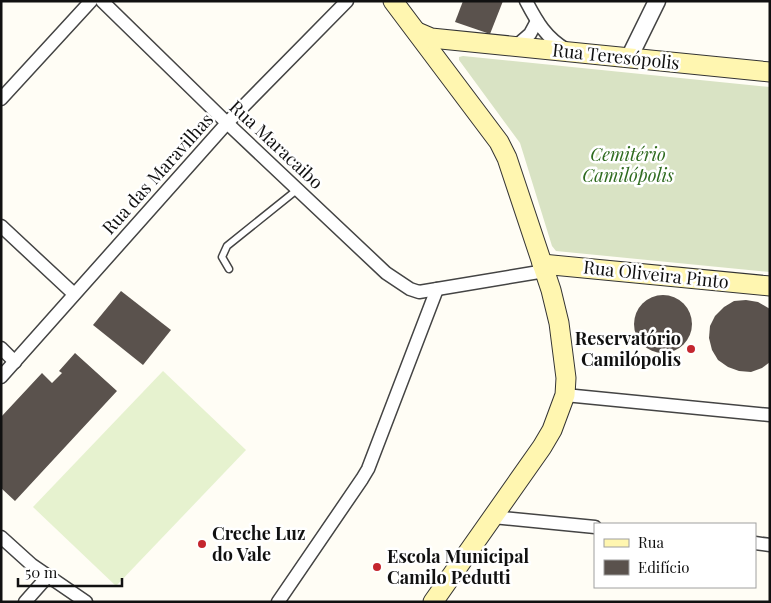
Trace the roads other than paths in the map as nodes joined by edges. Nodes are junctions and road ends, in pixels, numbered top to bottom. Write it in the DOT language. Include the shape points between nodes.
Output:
graph roads {
  1 [pos="91,1"];
  2 [pos="102,1"];
  3 [pos="347,1"];
  4 [pos="393,1"];
  5 [pos="526,1"];
  6 [pos="657,1"];
  7 [pos="537,21"];
  8 [pos="417,32"];
  9 [pos="462,41"];
  10 [pos="516,47"];
  11 [pos="571,53"];
  12 [pos="629,58"];
  13 [pos="444,67"];
  14 [pos="770,72"];
  15 [pos="1,98"];
  16 [pos="227,123"];
  17 [pos="298,189"];
  18 [pos="1,226"];
  19 [pos="543,268"];
  20 [pos="229,269"];
  21 [pos="770,286"];
  22 [pos="438,289"];
  23 [pos="74,294"];
  24 [pos="1,348"];
  25 [pos="15,362"];
  26 [pos="1,377"];
  27 [pos="565,395"];
  28 [pos="770,415"];
  29 [pos="493,517"];
  30 [pos="594,527"];
  31 [pos="1,538"];
  32 [pos="756,543"];
  33 [pos="770,545"];
  34 [pos="48,576"];
  35 [pos="25,602"];
  36 [pos="86,602"];
  37 [pos="278,602"];
  38 [pos="433,602"];
  1 -- 15 [label="street"];
  2 -- 16 [label="street, Rua Maracaibo"];
  3 -- 16 [label="street, Rua das Maravilhas"];
  4 -- 8 [label="main road"];
  5 -- 7 [label="street"];
  6 -- 12 [label="street"];
  7 -- 10 [label="street" via="530,34"];
  7 -- 11 [label="street" via="554,42"];
  8 -- 9 [label="main road, Rua Teresópolis" via="431,38"];
  8 -- 13 [label="main road"];
  9 -- 10 [label="main road, Rua Teresópolis"];
  9 -- 13 [label="main road" via="447,53"];
  10 -- 11 [label="main road, Rua Teresópolis"];
  11 -- 12 [label="main road, Rua Teresópolis"];
  12 -- 14 [label="main road, Rua Teresópolis"];
  13 -- 19 [label="main road" via="499,142 507,158"];
  16 -- 17 [label="street, Rua Maracaibo"];
  16 -- 23 [label="street, Rua das Maravilhas"];
  17 -- 20 [label="lane" via="227,246 222,257"];
  17 -- 22 [label="street, Rua Maracaibo" via="386,273 414,291"];
  18 -- 23 [label="street"];
  19 -- 21 [label="main road, Rua Oliveira Pinto"];
  19 -- 22 [label="street, Rua Maracaibo"];
  19 -- 27 [label="main road" via="563,342"];
  22 -- 37 [label="street" via="368,468"];
  23 -- 25 [label="street, Rua das Maravilhas"];
  24 -- 25 [label="street"];
  25 -- 26 [label="street, Rua das Maravilhas"];
  27 -- 28 [label="street"];
  27 -- 29 [label="main road" via="547,439"];
  29 -- 30 [label="street"];
  29 -- 38 [label="main road"];
  31 -- 34 [label="street"];
  32 -- 33 [label="street"];
  34 -- 35 [label="street"];
  34 -- 36 [label="street"];
}
